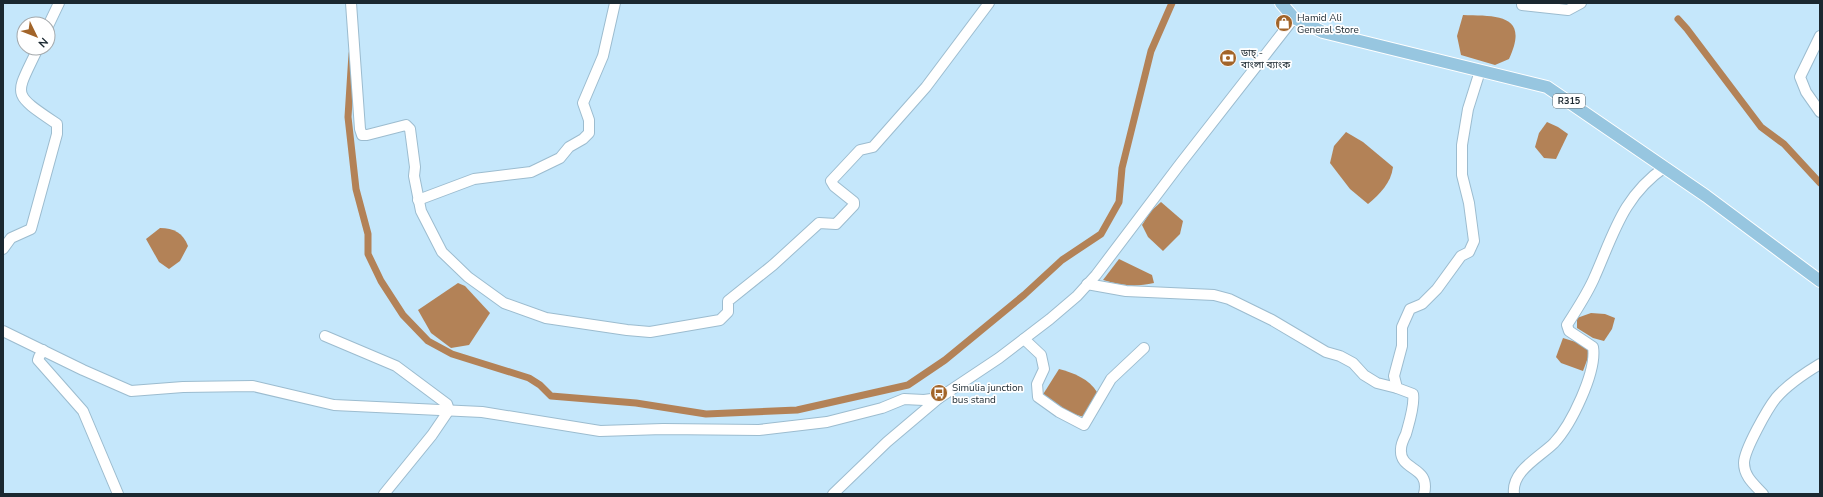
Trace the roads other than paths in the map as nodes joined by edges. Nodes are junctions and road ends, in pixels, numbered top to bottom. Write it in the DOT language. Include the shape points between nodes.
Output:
graph roads {
  1 [pos="59,3"];
  2 [pos="351,3"];
  3 [pos="615,3"];
  4 [pos="989,3"];
  5 [pos="1281,3"];
  6 [pos="1581,3"];
  7 [pos="1522,5"];
  8 [pos="53,16"];
  9 [pos="1294,18"];
  10 [pos="1820,36"];
  11 [pos="34,56"];
  12 [pos="1480,71"];
  13 [pos="1820,112"];
  14 [pos="1665,167"];
  15 [pos="418,200"];
  16 [pos="3,249"];
  17 [pos="1820,281"];
  18 [pos="1087,284"];
  19 [pos="3,331"];
  20 [pos="325,336"];
  21 [pos="1024,339"];
  22 [pos="1144,348"];
  23 [pos="43,350"];
  24 [pos="1820,364"];
  25 [pos="1397,388"];
  26 [pos="939,398"];
  27 [pos="449,410"];
  28 [pos="118,494"];
  29 [pos="384,494"];
  30 [pos="833,494"];
  31 [pos="1424,494"];
  32 [pos="1514,494"];
  33 [pos="1763,494"];
  1 -- 8 [label="street"];
  2 -- 15 [label="street" via="362,135 406,125 410,129"];
  3 -- 15 [label="street" via="603,56 583,103 590,128 583,140 569,147 560,158 532,172 474,179"];
  4 -- 15 [label="street" via="907,109 873,147 860,150 831,181 854,202 854,205 836,224 819,223 773,265 731,298 728,301 728,312 720,320 650,332 546,318 511,307 482,289 442,252"];
  5 -- 9 [label="main road, R315"];
  6 -- 7 [label="street" via="1568,10"];
  9 -- 12 [label="main road, R315" via="1323,32"];
  9 -- 18 [label="street"];
  10 -- 13 [label="street" via="1800,77 1806,92"];
  11 -- 16 [label="street" via="19,88 21,96 28,105 57,124 57,134 31,229 11,238"];
  12 -- 14 [label="main road, R315" via="1547,87"];
  12 -- 25 [label="street" via="1468,109 1462,145 1462,176 1474,241 1469,252 1461,256 1437,289 1422,304 1410,309 1402,328 1402,346 1394,376"];
  14 -- 17 [label="main road, R315"];
  14 -- 32 [label="street" via="1637,191 1623,212 1607,243 1594,278 1567,325 1569,331 1593,347 1591,373 1574,414 1555,442 1520,473 1515,482"];
  18 -- 21 [label="street" via="1050,320"];
  18 -- 25 [label="street" via="1126,290 1214,295 1229,299 1272,320 1326,352 1340,356 1377,383"];
  19 -- 23 [label="street"];
  20 -- 27 [label="street" via="396,366 447,404"];
  21 -- 22 [label="street" via="1041,355 1044,369 1037,384 1038,397 1084,425 1111,379"];
  21 -- 26 [label="street"];
  23 -- 27 [label="street" via="131,391 253,386 334,405"];
  23 -- 28 [label="street" via="38,357 40,364 83,411"];
  24 -- 33 [label="street" via="1776,398 1748,447 1744,463 1748,477"];
  25 -- 31 [label="street" via="1413,394 1400,449 1403,461 1424,477"];
  26 -- 27 [label="street" via="904,399 882,408 827,422 759,430 600,431 482,412"];
  26 -- 30 [label="street"];
  27 -- 29 [label="street"];
}
